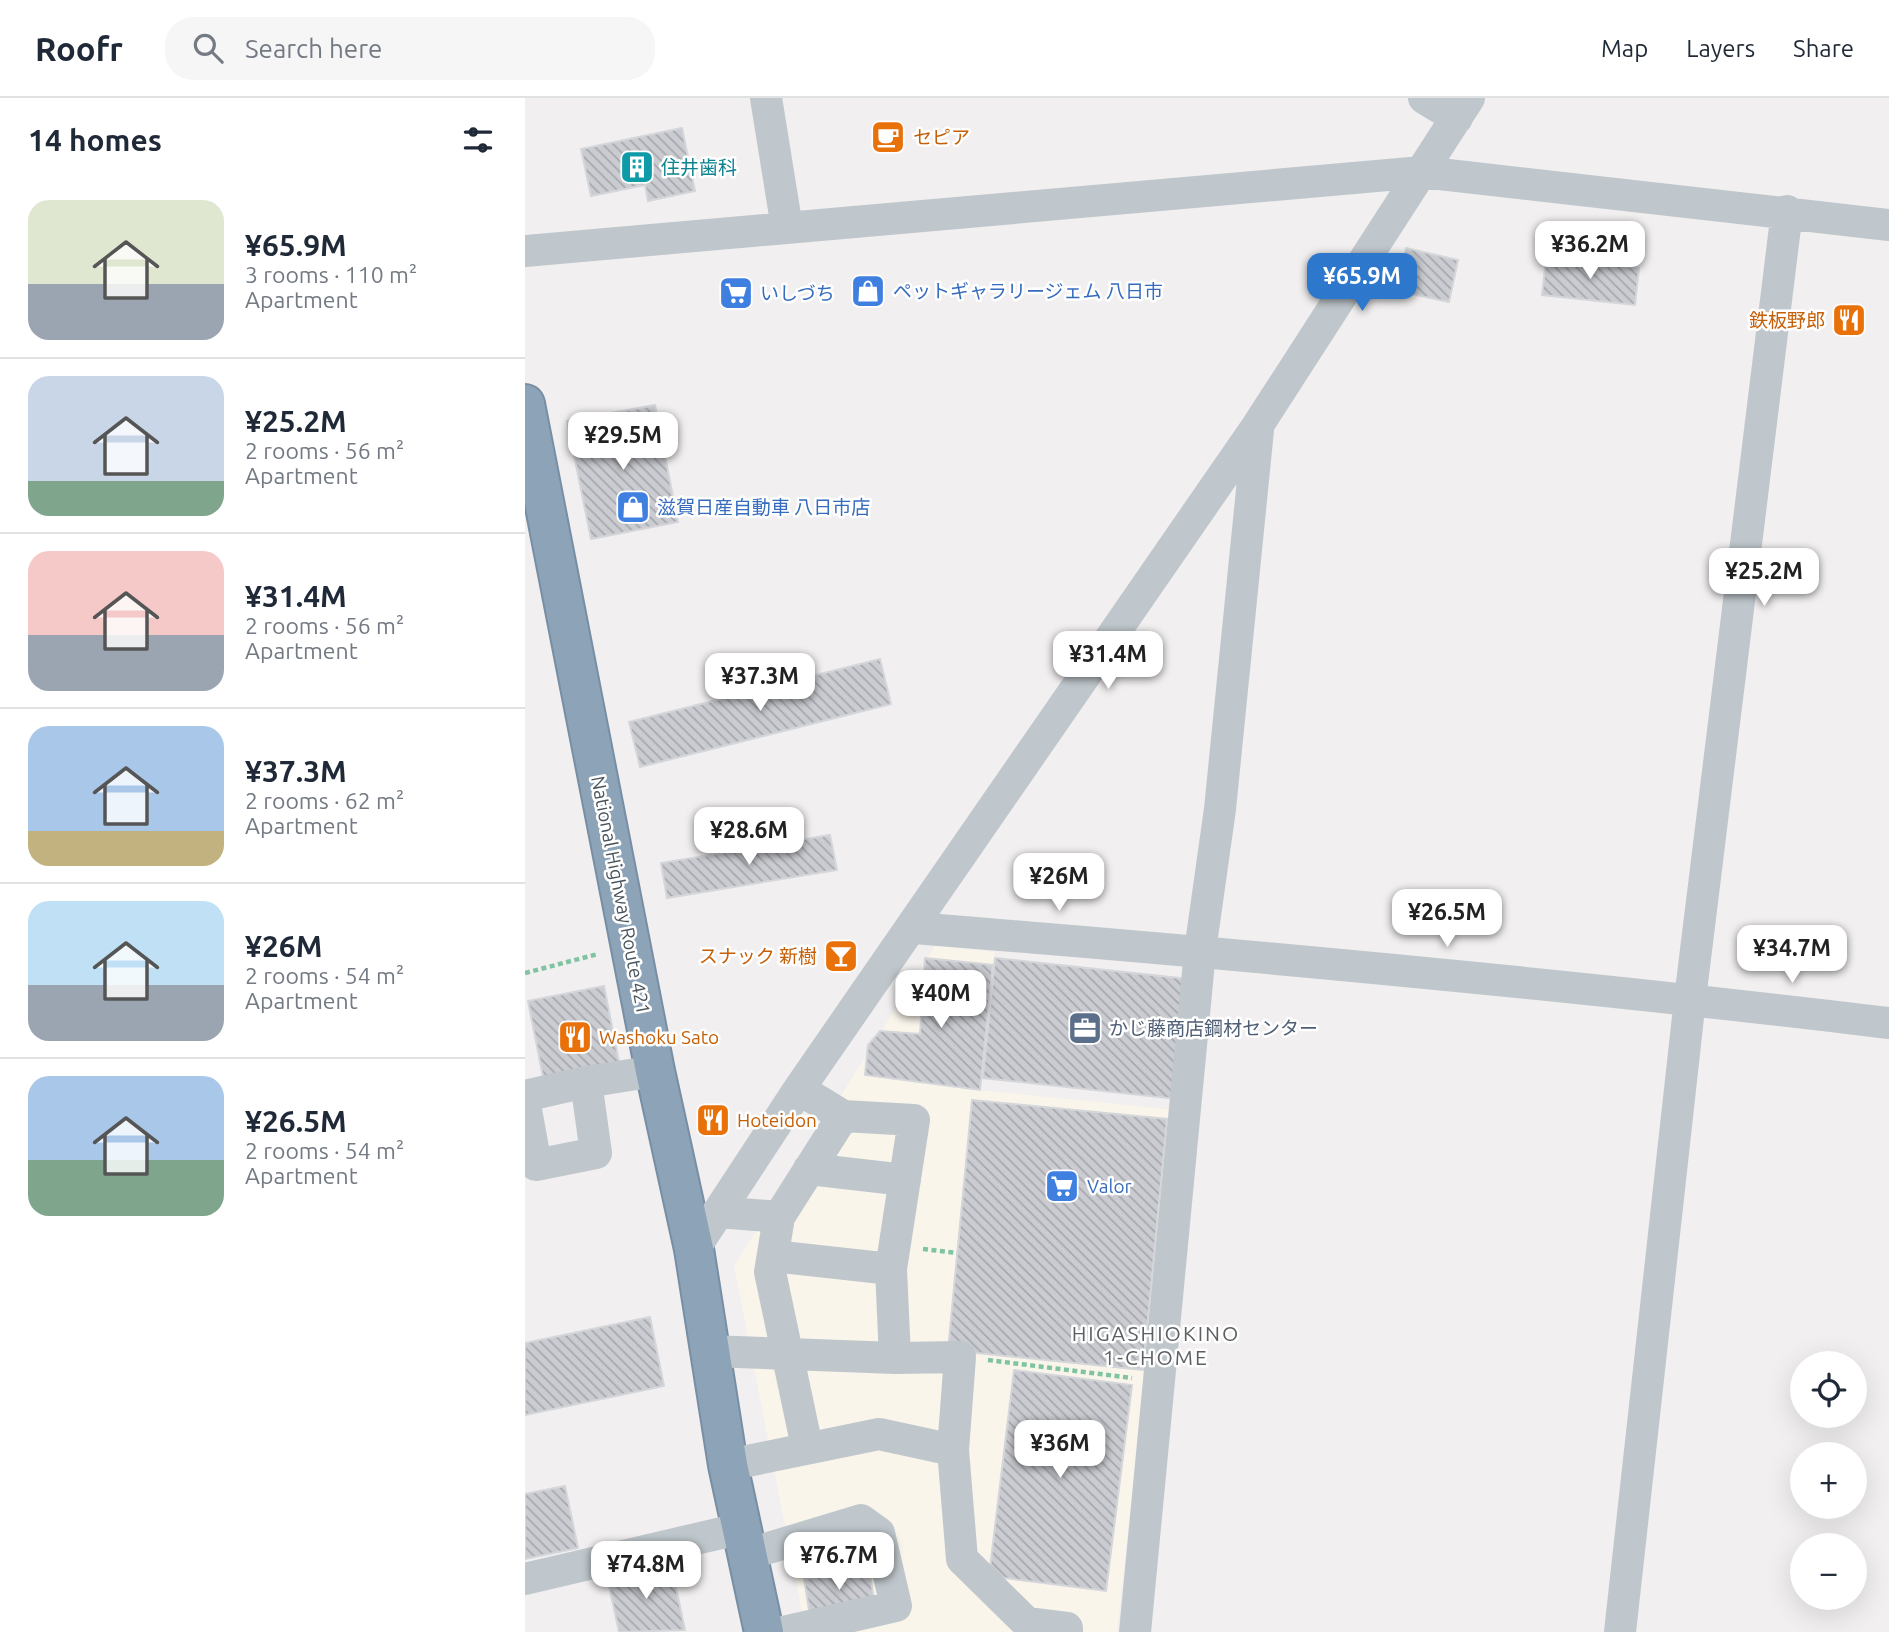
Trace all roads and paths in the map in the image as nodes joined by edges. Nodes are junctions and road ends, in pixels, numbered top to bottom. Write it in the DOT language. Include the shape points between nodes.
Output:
graph roads {
  1 [pos="766,98"];
  2 [pos="1424,98"];
  3 [pos="1463,108"];
  4 [pos="1422,172"];
  5 [pos="1787,211"];
  6 [pos="1889,225"];
  7 [pos="787,228"];
  8 [pos="525,251"];
  9 [pos="525,404"];
  10 [pos="1258,425"];
  11 [pos="914,928"];
  12 [pos="1200,951"];
  13 [pos="606,952"];
  14 [pos="525,973"];
  15 [pos="1690,999"];
  16 [pos="1889,1023"];
  17 [pos="655,1071"];
  18 [pos="586,1082"];
  19 [pos="799,1090"];
  20 [pos="525,1096"];
  21 [pos="525,1104"];
  22 [pos="843,1116"];
  23 [pos="809,1169"];
  24 [pos="905,1180"];
  25 [pos="718,1212"];
  26 [pos="779,1217"];
  27 [pos="694,1249"];
  28 [pos="773,1255"];
  29 [pos="891,1269"];
  30 [pos="710,1351"];
  31 [pos="787,1351"];
  32 [pos="960,1357"];
  33 [pos="895,1358"];
  34 [pos="1157,1381"];
  35 [pos="807,1447"];
  36 [pos="953,1450"];
  37 [pos="728,1465"];
  38 [pos="746,1541"];
  39 [pos="525,1579"];
  40 [pos="1027,1628"];
  41 [pos="764,1632"];
  42 [pos="783,1632"];
  43 [pos="1067,1632"];
  44 [pos="1135,1632"];
  45 [pos="1620,1632"];
  1 -- 7 [label="street"];
  2 -- 3 [label="street"];
  3 -- 4 [label="street"];
  4 -- 5 [label="street"];
  4 -- 7 [label="street"];
  4 -- 10 [label="street"];
  5 -- 6 [label="street"];
  5 -- 15 [label="street"];
  7 -- 8 [label="street"];
  9 -- 17 [label="highway, National Highway Route 421"];
  10 -- 11 [label="street"];
  10 -- 12 [label="street" via="1220,809"];
  11 -- 12 [label="street"];
  11 -- 19 [label="street"];
  12 -- 15 [label="street"];
  12 -- 34 [label="street"];
  13 -- 14 [label="path"];
  15 -- 16 [label="street"];
  15 -- 45 [label="street"];
  17 -- 18 [label="street"];
  17 -- 27 [label="highway, National Highway Route 421"];
  18 -- 20 [label="street"];
  18 -- 21 [label="street" via="596,1153 536,1165"];
  19 -- 22 [label="street"];
  19 -- 25 [label="street"];
  22 -- 23 [label="street"];
  22 -- 24 [label="street" via="914,1120"];
  23 -- 24 [label="street"];
  23 -- 26 [label="street"];
  24 -- 29 [label="street"];
  25 -- 26 [label="street"];
  25 -- 27 [label="street"];
  26 -- 28 [label="street"];
  27 -- 30 [label="highway, National Highway Route 421"];
  28 -- 29 [label="street"];
  28 -- 31 [label="street" via="770,1272"];
  29 -- 33 [label="street"];
  30 -- 31 [label="street"];
  30 -- 37 [label="highway, National Highway Route 421"];
  31 -- 33 [label="street"];
  31 -- 35 [label="street"];
  32 -- 33 [label="street"];
  32 -- 34 [label="path"];
  32 -- 36 [label="street"];
  34 -- 44 [label="street"];
  35 -- 36 [label="street" via="879,1433"];
  35 -- 37 [label="street"];
  36 -- 40 [label="street" via="962,1559"];
  37 -- 38 [label="highway, National Highway Route 421"];
  38 -- 39 [label="street"];
  38 -- 41 [label="highway, National Highway Route 421"];
  38 -- 42 [label="street" via="861,1520 879,1532 896,1606"];
  40 -- 43 [label="street" via="1067,1628"];
}
